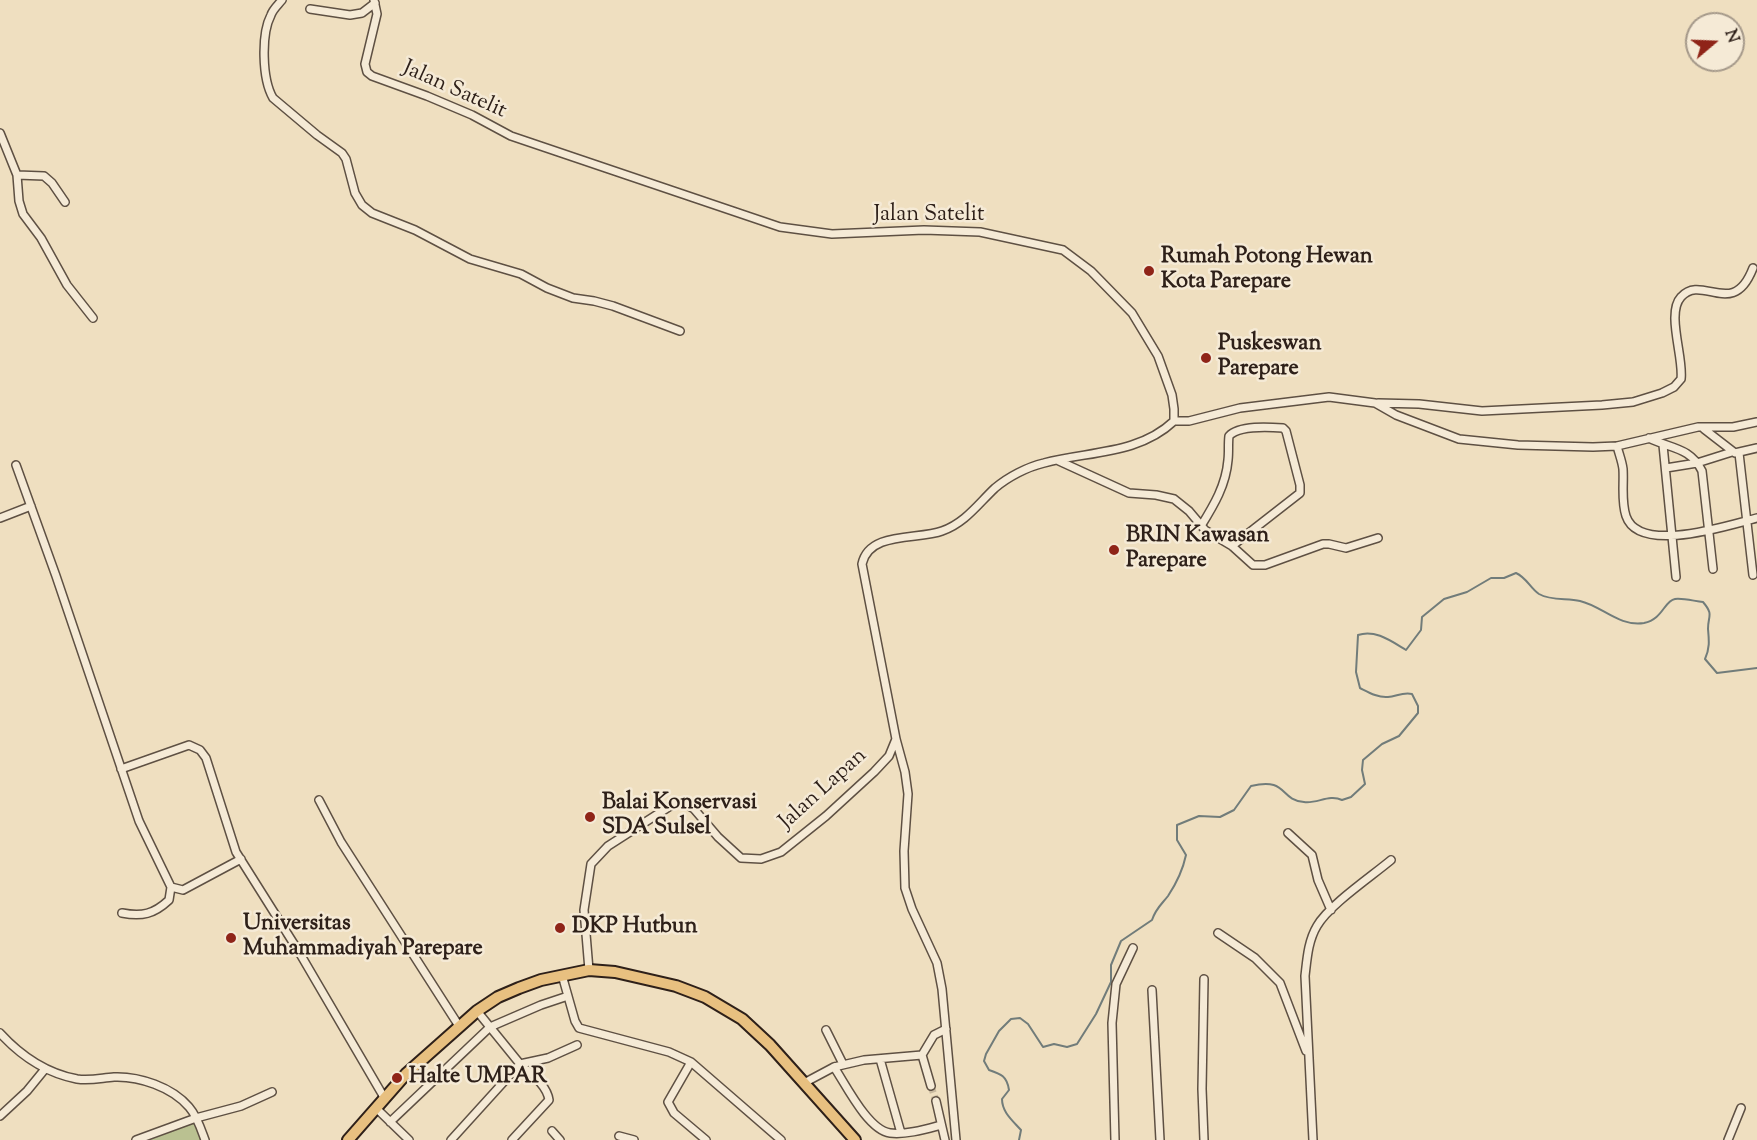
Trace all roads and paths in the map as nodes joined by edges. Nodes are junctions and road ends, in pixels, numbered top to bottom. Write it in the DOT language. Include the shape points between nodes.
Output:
graph roads {
  1 [pos="282,0"];
  2 [pos="375,1"];
  3 [pos="310,9"];
  4 [pos="0,133"];
  5 [pos="17,175"];
  6 [pos="65,202"];
  7 [pos="1753,268"];
  8 [pos="93,318"];
  9 [pos="680,331"];
  10 [pos="1375,403"];
  11 [pos="1174,421"];
  12 [pos="1757,422"];
  13 [pos="1698,427"];
  14 [pos="1650,438"];
  15 [pos="1664,445"];
  16 [pos="1617,446"];
  17 [pos="1757,448"];
  18 [pos="1735,452"];
  19 [pos="1058,460"];
  20 [pos="1697,463"];
  21 [pos="16,465"];
  22 [pos="1666,468"];
  23 [pos="31,506"];
  24 [pos="0,518"];
  25 [pos="1757,518"];
  26 [pos="1746,520"];
  27 [pos="1201,526"];
  28 [pos="1709,530"];
  29 [pos="1672,536"];
  30 [pos="1378,538"];
  31 [pos="1232,546"];
  32 [pos="1713,569"];
  33 [pos="1753,575"];
  34 [pos="1676,577"];
  35 [pos="896,740"];
  36 [pos="121,769"];
  37 [pos="319,800"];
  38 [pos="1288,833"];
  39 [pos="241,859"];
  40 [pos="1391,860"];
  41 [pos="171,887"];
  42 [pos="1331,910"];
  43 [pos="122,913"];
  44 [pos="1218,933"];
  45 [pos="1133,948"];
  46 [pos="589,970"];
  47 [pos="562,975"];
  48 [pos="1204,979"];
  49 [pos="1152,990"];
  50 [pos="568,996"];
  51 [pos="477,1011"];
  52 [pos="459,1026"];
  53 [pos="490,1028"];
  54 [pos="946,1029"];
  55 [pos="826,1030"];
  56 [pos="0,1032"];
  57 [pos="578,1045"];
  58 [pos="922,1055"];
  59 [pos="1308,1056"];
  60 [pos="880,1059"];
  61 [pos="691,1062"];
  62 [pos="520,1064"];
  63 [pos="843,1064"];
  64 [pos="834,1067"];
  65 [pos="45,1070"];
  66 [pos="804,1083"];
  67 [pos="931,1086"];
  68 [pos="272,1092"];
  69 [pos="385,1099"];
  70 [pos="936,1101"];
  71 [pos="1741,1108"];
  72 [pos="376,1110"];
  73 [pos="0,1116"];
  74 [pos="196,1118"];
  75 [pos="390,1122"];
  76 [pos="941,1125"];
  77 [pos="552,1131"];
  78 [pos="901,1133"];
  79 [pos="619,1136"];
  80 [pos="136,1140"];
  81 [pos="205,1140"];
  82 [pos="348,1140"];
  83 [pos="409,1140"];
  84 [pos="451,1140"];
  85 [pos="512,1140"];
  86 [pos="560,1140"];
  87 [pos="634,1140"];
  88 [pos="705,1140"];
  89 [pos="781,1140"];
  90 [pos="855,1140"];
  91 [pos="945,1140"];
  92 [pos="956,1140"];
  93 [pos="1115,1140"];
  94 [pos="1160,1140"];
  95 [pos="1204,1140"];
  96 [pos="1313,1140"];
  97 [pos="1728,1140"];
  1 -- 9 [label="street" via="270,16 265,37 269,91 342,153 362,205 383,219 415,230 470,259 521,274 573,298 613,306"];
  2 -- 3 [label="street" via="362,13 350,15"];
  2 -- 11 [label="street, Jalan Satelit" via="377,14 365,64 367,72 472,115 511,136 780,227 832,234 980,232 1063,250 1091,271 1132,312 1158,356 1172,395"];
  4 -- 5 [label="street"];
  5 -- 6 [label="street" via="44,176"];
  5 -- 8 [label="street" via="23,214"];
  7 -- 10 [label="street" via="1748,282 1737,292 1694,290 1681,297 1676,308 1681,379 1662,393 1633,402 1491,411"];
  10 -- 11 [label="street" via="1318,398"];
  10 -- 16 [label="street" via="1459,439 1518,445"];
  11 -- 19 [label="street" via="1140,442 1117,450"];
  12 -- 13 [label="street"];
  13 -- 14 [label="street"];
  13 -- 18 [label="street"];
  14 -- 15 [label="street"];
  14 -- 16 [label="street"];
  15 -- 20 [label="street" via="1681,449"];
  15 -- 22 [label="street"];
  16 -- 29 [label="street" via="1623,466 1626,517 1631,525 1650,534"];
  17 -- 18 [label="street"];
  18 -- 20 [label="street"];
  18 -- 26 [label="street"];
  19 -- 27 [label="street" via="1129,493 1174,499"];
  19 -- 35 [label="street" via="1021,472 998,486 951,527 930,535 882,542 864,556 862,564"];
  20 -- 22 [label="street"];
  20 -- 28 [label="street" via="1702,471"];
  21 -- 23 [label="street"];
  22 -- 29 [label="street"];
  23 -- 24 [label="street"];
  23 -- 36 [label="street"];
  25 -- 26 [label="street"];
  26 -- 28 [label="street"];
  26 -- 33 [label="street"];
  27 -- 31 [label="street"];
  27 -- 31 [label="street" via="1224,483 1231,433 1284,428 1300,493"];
  28 -- 29 [label="street"];
  28 -- 32 [label="street"];
  29 -- 34 [label="street"];
  30 -- 31 [label="street" via="1346,548 1323,544 1261,566 1253,565"];
  35 -- 46 [label="street, Jalan Lapan" via="889,756 826,816 781,852 761,860 741,858 684,803 675,803 608,846 591,864 584,910"];
  35 -- 54 [label="street" via="908,794 905,888 937,963"];
  36 -- 39 [label="street" via="189,745 200,750"];
  36 -- 41 [label="street" via="139,821"];
  37 -- 52 [label="street" via="341,842"];
  38 -- 42 [label="street" via="1312,855"];
  39 -- 41 [label="street" via="183,890"];
  39 -- 69 [label="street"];
  40 -- 42 [label="street"];
  41 -- 43 [label="street" via="169,900 155,912 136,916"];
  42 -- 59 [label="street" via="1318,924 1307,955"];
  44 -- 59 [label="street" via="1281,982"];
  45 -- 93 [label="street" via="1116,984 1112,1023"];
  46 -- 47 [label="highway"];
  46 -- 66 [label="highway" via="676,986 705,997 742,1019"];
  47 -- 50 [label="street"];
  47 -- 51 [label="highway" via="519,988"];
  48 -- 95 [label="street"];
  49 -- 94 [label="street"];
  50 -- 53 [label="street"];
  50 -- 61 [label="street" via="575,1021 583,1030 623,1038"];
  51 -- 52 [label="highway"];
  51 -- 53 [label="street"];
  52 -- 69 [label="highway" via="406,1074"];
  53 -- 62 [label="street"];
  53 -- 75 [label="street"];
  54 -- 58 [label="street" via="934,1035"];
  54 -- 92 [label="street"];
  55 -- 63 [label="street"];
  56 -- 65 [label="street"];
  57 -- 62 [label="street" via="548,1058"];
  58 -- 60 [label="street"];
  58 -- 67 [label="street"];
  59 -- 96 [label="street"];
  60 -- 63 [label="street"];
  60 -- 78 [label="street"];
  61 -- 88 [label="street" via="668,1102"];
  61 -- 89 [label="street"];
  62 -- 84 [label="street"];
  62 -- 85 [label="street" via="548,1092 549,1100"];
  63 -- 64 [label="street"];
  64 -- 66 [label="street"];
  64 -- 78 [label="street" via="872,1122 885,1132"];
  65 -- 73 [label="street"];
  65 -- 74 [label="street" via="76,1079 129,1078 152,1084 180,1099"];
  66 -- 90 [label="highway"];
  68 -- 74 [label="street" via="241,1106"];
  69 -- 72 [label="highway"];
  70 -- 76 [label="street"];
  71 -- 97 [label="street"];
  72 -- 75 [label="street"];
  72 -- 82 [label="highway"];
  74 -- 80 [label="street"];
  74 -- 81 [label="street"];
  75 -- 83 [label="street"];
  76 -- 78 [label="street"];
  76 -- 91 [label="street"];
  77 -- 86 [label="street"];
  79 -- 87 [label="street"];
}
